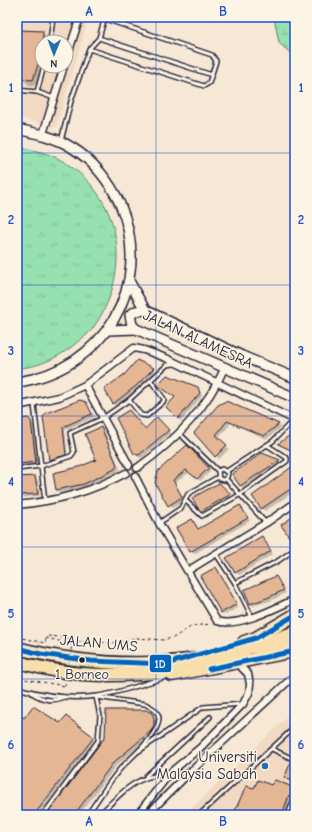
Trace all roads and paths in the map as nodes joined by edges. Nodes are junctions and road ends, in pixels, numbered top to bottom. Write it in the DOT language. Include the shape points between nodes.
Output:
graph roads {
  1 [pos="53,17"];
  2 [pos="80,17"];
  3 [pos="105,18"];
  4 [pos="51,34"];
  5 [pos="74,35"];
  6 [pos="99,38"];
  7 [pos="89,49"];
  8 [pos="42,74"];
  9 [pos="62,74"];
  10 [pos="212,75"];
  11 [pos="19,91"];
  12 [pos="37,92"];
  13 [pos="54,98"];
  14 [pos="17,101"];
  15 [pos="17,129"];
  16 [pos="43,134"];
  17 [pos="61,142"];
  18 [pos="129,281"];
  19 [pos="145,310"];
  20 [pos="136,329"];
  21 [pos="108,330"];
  22 [pos="177,364"];
  23 [pos="225,367"];
  24 [pos="295,378"];
  25 [pos="17,382"];
  26 [pos="151,382"];
  27 [pos="217,384"];
  28 [pos="85,385"];
  29 [pos="295,398"];
  30 [pos="130,400"];
  31 [pos="34,404"];
  32 [pos="17,406"];
  33 [pos="104,418"];
  34 [pos="294,420"];
  35 [pos="179,433"];
  36 [pos="267,445"];
  37 [pos="129,465"];
  38 [pos="41,466"];
  39 [pos="137,468"];
  40 [pos="17,469"];
  41 [pos="227,471"];
  42 [pos="218,472"];
  43 [pos="126,473"];
  44 [pos="135,476"];
  45 [pos="218,477"];
  46 [pos="226,478"];
  47 [pos="241,494"];
  48 [pos="186,501"];
  49 [pos="45,502"];
  50 [pos="295,503"];
  51 [pos="17,505"];
  52 [pos="159,523"];
  53 [pos="266,523"];
  54 [pos="295,549"];
  55 [pos="216,554"];
  56 [pos="189,570"];
  57 [pos="235,583"];
  58 [pos="295,599"];
  59 [pos="295,615"];
  60 [pos="252,617"];
  61 [pos="218,621"];
  62 [pos="295,632"];
  63 [pos="17,637"];
  64 [pos="46,638"];
  65 [pos="295,642"];
  66 [pos="17,648"];
  67 [pos="295,651"];
  68 [pos="241,660"];
  69 [pos="17,662"];
  70 [pos="166,664"];
  71 [pos="149,673"];
  72 [pos="295,675"];
  73 [pos="171,676"];
  74 [pos="17,683"];
  75 [pos="17,688"];
  76 [pos="29,692"];
  77 [pos="96,696"];
  78 [pos="66,697"];
  79 [pos="243,704"];
  80 [pos="210,717"];
  81 [pos="295,727"];
  82 [pos="272,749"];
  83 [pos="136,753"];
  84 [pos="295,760"];
  85 [pos="171,772"];
  86 [pos="189,773"];
  87 [pos="144,778"];
  88 [pos="295,797"];
  89 [pos="289,812"];
  90 [pos="43,815"];
  91 [pos="87,815"];
  92 [pos="99,815"];
  93 [pos="137,815"];
  94 [pos="147,815"];
  95 [pos="199,815"];
  1 -- 4 [label="lane"];
  2 -- 5 [label="street"];
  3 -- 6 [label="lane"];
  3 -- 10 [label="lane" via="212,55 216,61"];
  6 -- 7 [label="lane"];
  6 -- 10 [label="lane"];
  7 -- 10 [label="lane" via="204,86 209,83"];
  7 -- 17 [label="lane"];
  8 -- 12 [label="lane"];
  9 -- 13 [label="street"];
  11 -- 12 [label="lane"];
  11 -- 14 [label="lane" via="20,98"];
  12 -- 13 [label="lane"];
  13 -- 16 [label="street"];
  15 -- 16 [label="street"];
  16 -- 17 [label="street"];
  17 -- 18 [label="street" via="96,167 114,192 127,220 132,251"];
  18 -- 19 [label="street"];
  18 -- 21 [label="street" via="124,299"];
  19 -- 20 [label="street, JALAN ALAMESRA" via="130,315 132,325"];
  19 -- 24 [label="street, JALAN ALAMESRA"];
  20 -- 21 [label="street"];
  20 -- 23 [label="street, JALAN ALAMESRA"];
  21 -- 25 [label="street" via="75,362 55,373"];
  22 -- 26 [label="lane" via="167,365"];
  22 -- 27 [label="street"];
  22 -- 28 [label="street" via="134,348"];
  23 -- 27 [label="street"];
  23 -- 29 [label="street, JALAN ALAMESRA"];
  26 -- 30 [label="lane"];
  26 -- 30 [label="lane" via="164,398 147,416 142,415"];
  27 -- 34 [label="street"];
  27 -- 35 [label="street"];
  28 -- 31 [label="street" via="59,397"];
  28 -- 33 [label="street"];
  30 -- 33 [label="lane"];
  31 -- 32 [label="street"];
  31 -- 38 [label="lane"];
  33 -- 37 [label="street"];
  33 -- 38 [label="lane" via="70,433 73,454"];
  34 -- 36 [label="lane"];
  35 -- 39 [label="street"];
  35 -- 42 [label="lane"];
  36 -- 41 [label="lane"];
  36 -- 47 [label="lane" via="287,458 287,461"];
  37 -- 39 [label="street"];
  37 -- 43 [label="street"];
  38 -- 40 [label="lane"];
  38 -- 49 [label="lane"];
  39 -- 44 [label="street"];
  41 -- 42 [label="lane" via="222,469"];
  41 -- 46 [label="lane"];
  42 -- 45 [label="lane"];
  43 -- 44 [label="street"];
  43 -- 49 [label="street" via="74,496"];
  44 -- 52 [label="street"];
  45 -- 46 [label="lane" via="222,480"];
  45 -- 48 [label="lane" via="188,494"];
  46 -- 47 [label="lane"];
  47 -- 48 [label="lane" via="202,516"];
  47 -- 53 [label="lane"];
  48 -- 52 [label="lane" via="181,508"];
  49 -- 51 [label="street"];
  50 -- 53 [label="street"];
  52 -- 56 [label="street"];
  53 -- 55 [label="street"];
  54 -- 57 [label="lane" via="278,561"];
  55 -- 56 [label="street"];
  55 -- 57 [label="lane"];
  56 -- 61 [label="street"];
  57 -- 60 [label="lane"];
  58 -- 60 [label="street"];
  59 -- 70 [label="highway" via="256,638"];
  60 -- 61 [label="street" via="222,623"];
  61 -- 64 [label="path" via="210,625 192,626 174,638 164,640 136,638 112,643 74,641 62,637"];
  62 -- 70 [label="highway, JALAN UMS" via="228,654"];
  63 -- 64 [label="path" via="45,643"];
  64 -- 74 [label="path, bridge" via="72,644 65,686 19,678"];
  65 -- 68 [label="highway, JALAN UMS"];
  66 -- 70 [label="highway, JALAN UMS" via="91,661"];
  67 -- 68 [label="highway"];
  68 -- 71 [label="highway, JALAN UMS" via="192,669"];
  68 -- 73 [label="highway"];
  68 -- 79 [label="street" via="250,684 249,693"];
  69 -- 71 [label="highway, JALAN UMS" via="60,672"];
  71 -- 73 [label="highway"];
  72 -- 86 [label="street"];
  73 -- 77 [label="lane"];
  75 -- 76 [label="lane"];
  76 -- 78 [label="lane"];
  76 -- 78 [label="lane" via="48,700"];
  77 -- 78 [label="lane"];
  77 -- 83 [label="lane" via="146,704 159,713 153,734"];
  77 -- 90 [label="lane" via="100,716 98,741"];
  79 -- 83 [label="lane" via="203,707"];
  79 -- 85 [label="street" via="201,747"];
  80 -- 87 [label="lane"];
  81 -- 82 [label="lane"];
  82 -- 84 [label="lane"];
  82 -- 95 [label="lane"];
  83 -- 91 [label="lane" via="120,770"];
  85 -- 86 [label="lane"];
  85 -- 87 [label="lane"];
  85 -- 93 [label="street"];
  86 -- 94 [label="street"];
  87 -- 92 [label="lane" via="133,782"];
  88 -- 89 [label="lane"];
}
